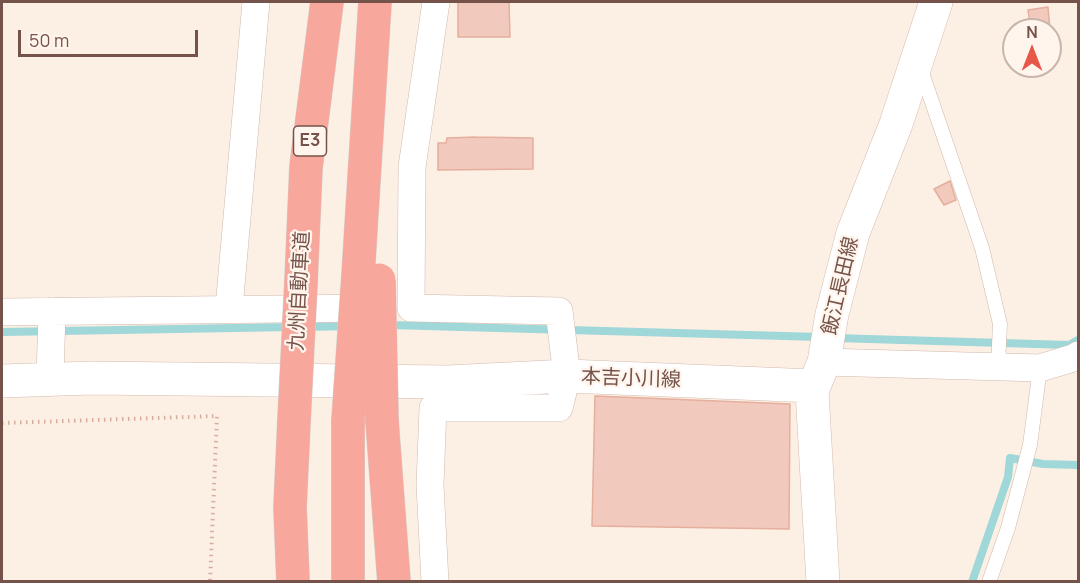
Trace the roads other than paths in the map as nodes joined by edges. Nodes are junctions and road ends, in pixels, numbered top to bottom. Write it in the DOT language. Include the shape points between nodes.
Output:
graph roads {
  1 [pos="256,2"];
  2 [pos="327,2"];
  3 [pos="436,2"];
  4 [pos="936,2"];
  5 [pos="375,5"];
  6 [pos="917,60"];
  7 [pos="369,278"];
  8 [pos="230,308"];
  9 [pos="411,308"];
  10 [pos="52,311"];
  11 [pos="2,312"];
  12 [pos="1078,355"];
  13 [pos="998,366"];
  14 [pos="1040,368"];
  15 [pos="819,374"];
  16 [pos="567,376"];
  17 [pos="50,379"];
  18 [pos="2,381"];
  19 [pos="290,507"];
  20 [pos="286,582"];
  21 [pos="293,582"];
  22 [pos="348,582"];
  23 [pos="394,582"];
  24 [pos="435,582"];
  25 [pos="823,582"];
  26 [pos="989,582"];
  1 -- 8 [label="street"];
  2 -- 19 [label="highway, 九州自動車道 / E3, bridge" via="306,166"];
  3 -- 9 [label="street" via="411,167"];
  4 -- 6 [label="main road, 飯江長田線"];
  5 -- 7 [label="highway"];
  6 -- 13 [label="lane" via="982,248 1000,324"];
  6 -- 15 [label="main road, 飯江長田線" via="853,233"];
  7 -- 22 [label="highway, bridge" via="348,421"];
  7 -- 23 [label="highway, bridge"];
  8 -- 9 [label="street"];
  8 -- 10 [label="street"];
  9 -- 16 [label="street" via="559,311"];
  10 -- 11 [label="street"];
  10 -- 17 [label="street"];
  12 -- 14 [label="street"];
  13 -- 14 [label="street"];
  13 -- 15 [label="street"];
  14 -- 26 [label="lane" via="1030,445"];
  15 -- 16 [label="main road, 本吉小川線"];
  15 -- 25 [label="main road, 飯江長田線" via="812,391"];
  16 -- 17 [label="main road, 本吉小川線" via="448,382"];
  16 -- 24 [label="street" via="559,408 434,408 430,485"];
  17 -- 18 [label="main road, 本吉小川線"];
  19 -- 20 [label="highway"];
  19 -- 21 [label="highway, 九州自動車道 / E3"];
}
